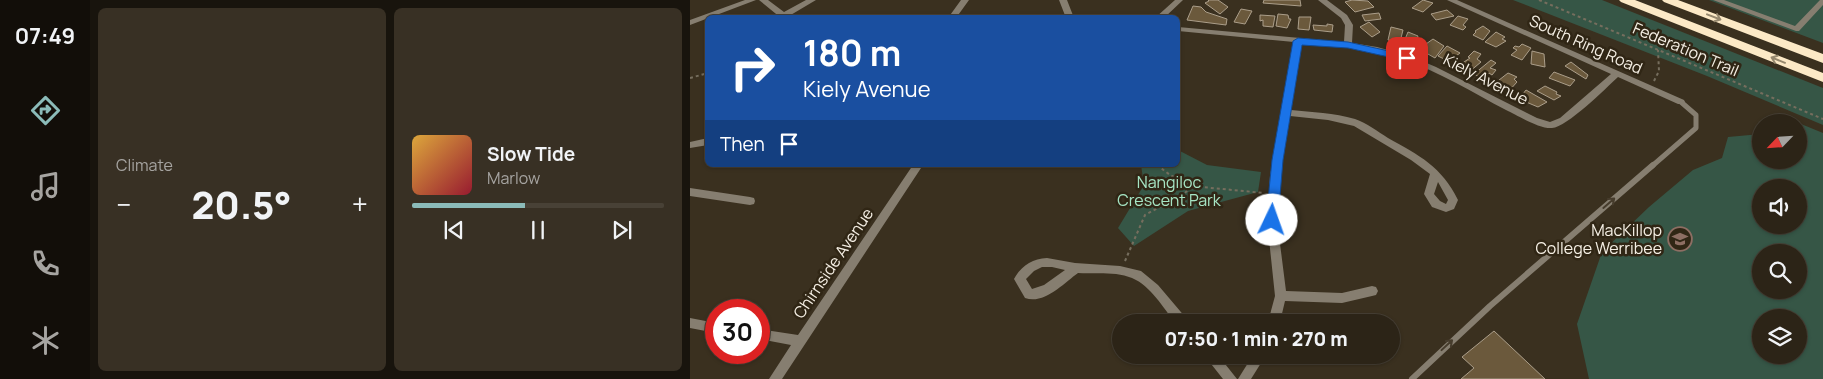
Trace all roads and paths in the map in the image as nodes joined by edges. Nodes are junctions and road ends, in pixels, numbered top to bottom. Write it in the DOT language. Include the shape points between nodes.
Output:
graph roads {
  1 [pos="752,0"];
  2 [pos="763,0"];
  3 [pos="812,0"];
  4 [pos="965,0"];
  5 [pos="1063,0"];
  6 [pos="1179,0"];
  7 [pos="1322,0"];
  8 [pos="1451,0"];
  9 [pos="1540,0"];
  10 [pos="1625,0"];
  11 [pos="1668,0"];
  12 [pos="1716,0"];
  13 [pos="1823,1"];
  14 [pos="712,15"];
  15 [pos="784,15"];
  16 [pos="787,15"];
  17 [pos="954,15"];
  18 [pos="1069,15"];
  19 [pos="1162,15"];
  20 [pos="705,17"];
  21 [pos="690,23"];
  22 [pos="1180,28"];
  23 [pos="1298,41"];
  24 [pos="1348,45"];
  25 [pos="1658,50"];
  26 [pos="1823,59"];
  27 [pos="705,74"];
  28 [pos="1616,74"];
  29 [pos="690,78"];
  30 [pos="1823,78"];
  31 [pos="1648,88"];
  32 [pos="1680,102"];
  33 [pos="1284,112"];
  34 [pos="1823,119"];
  35 [pos="705,142"];
  36 [pos="690,145"];
  37 [pos="917,167"];
  38 [pos="1160,167"];
  39 [pos="1436,174"];
  40 [pos="1191,186"];
  41 [pos="690,192"];
  42 [pos="1274,193"];
  43 [pos="750,202"];
  44 [pos="1076,268"];
  45 [pos="1120,272"];
  46 [pos="1372,291"];
  47 [pos="1281,296"];
  48 [pos="1175,314"];
  49 [pos="1276,314"];
  50 [pos="690,323"];
  51 [pos="705,326"];
  52 [pos="770,336"];
  53 [pos="801,341"];
  54 [pos="1218,364"];
  55 [pos="1254,364"];
  56 [pos="776,379"];
  57 [pos="1231,379"];
  58 [pos="1244,379"];
  59 [pos="1412,379"];
  1 -- 14 [label="street"];
  2 -- 15 [label="street"];
  3 -- 16 [label="street"];
  4 -- 17 [label="street"];
  5 -- 18 [label="street"];
  6 -- 19 [label="street"];
  7 -- 24 [label="street" via="1349,25"];
  8 -- 28 [label="street, South Ring Road"];
  9 -- 25 [label="path, Federation Trail"];
  30 -- 10 [label="highway, one-way"];
  11 -- 26 [label="highway, one-way"];
  12 -- 13 [label="street" via="1796,29"];
  20 -- 21 [label="street"];
  22 -- 23 [label="street, Kiely Avenue"];
  23 -- 24 [label="street, Kiely Avenue"];
  23 -- 33 [label="street"];
  24 -- 28 [label="street, Kiely Avenue" via="1407,58 1551,126 1563,120"];
  25 -- 31 [label="path" via="1659,71"];
  25 -- 34 [label="path, Federation Trail"];
  27 -- 29 [label="path"];
  28 -- 31 [label="street, South Ring Road"];
  31 -- 32 [label="street, South Ring Road"];
  59 -- 32 [label="lane, one-way" via="1490,306 1696,128 1698,119 1695,112"];
  33 -- 39 [label="street" via="1355,123 1423,162"];
  33 -- 42 [label="street"];
  35 -- 36 [label="street"];
  37 -- 53 [label="street, Chirnside Avenue"];
  38 -- 40 [label="path"];
  40 -- 42 [label="path"];
  40 -- 45 [label="path" via="1185,194 1145,214"];
  41 -- 43 [label="street"];
  42 -- 47 [label="street" via="1272,220"];
  44 -- 45 [label="street"];
  45 -- 48 [label="street" via="1144,279"];
  46 -- 47 [label="street" via="1342,298"];
  47 -- 49 [label="street"];
  50 -- 51 [label="street"];
  52 -- 53 [label="street"];
  53 -- 56 [label="street, Chirnside Avenue"];
  54 -- 57 [label="street"];
  55 -- 58 [label="street"];
}
